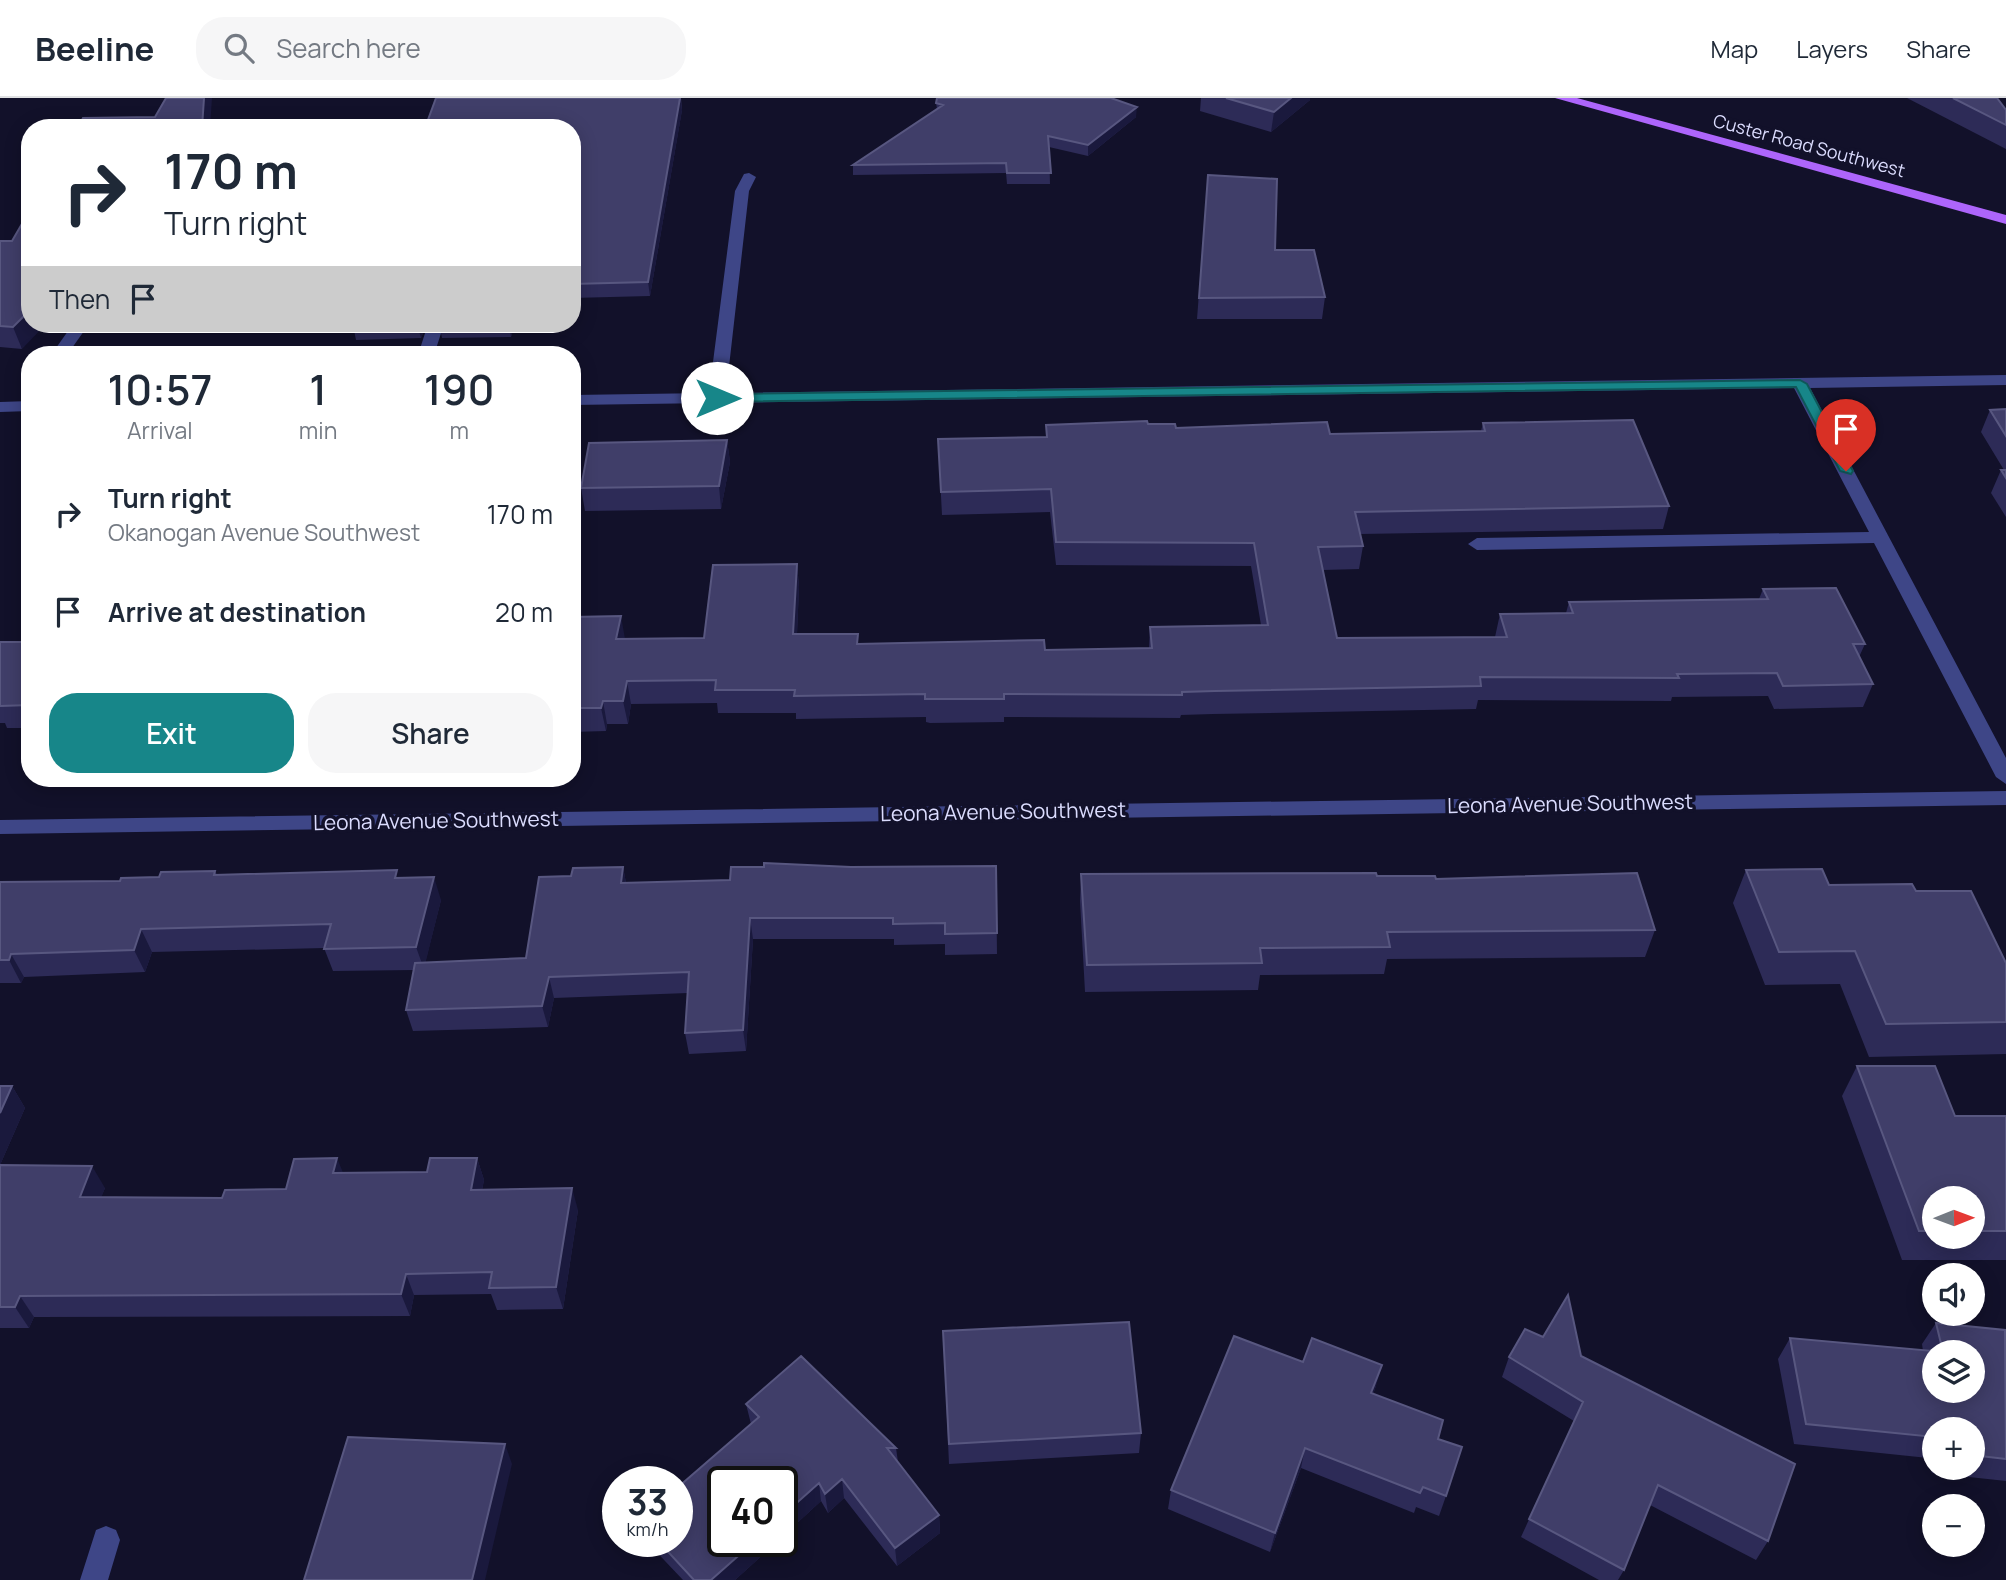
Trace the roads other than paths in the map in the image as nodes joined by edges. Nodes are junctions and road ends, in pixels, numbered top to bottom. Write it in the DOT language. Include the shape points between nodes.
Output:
graph roads {
  1 [pos="1562,98"];
  2 [pos="749,177"];
  3 [pos="2006,220"];
  4 [pos="2006,380"];
  5 [pos="1800,384"];
  6 [pos="717,398"];
  7 [pos="581,400"];
  8 [pos="21,404"];
  9 [pos="0,407"];
  10 [pos="1880,537"];
  11 [pos="1477,544"];
  12 [pos="2006,776"];
  13 [pos="2006,797"];
  14 [pos="0,827"];
  15 [pos="106,1540"];
  16 [pos="94,1580"];
  1 -- 3 [label="main road, Custer Road Southwest"];
  2 -- 6 [label="street" via="741,191"];
  4 -- 5 [label="street"];
  5 -- 6 [label="street"];
  5 -- 10 [label="street"];
  6 -- 7 [label="street"];
  8 -- 9 [label="street"];
  10 -- 11 [label="street"];
  10 -- 12 [label="street"];
  13 -- 14 [label="street, Leona Avenue Southwest"];
  15 -- 16 [label="street"];
}
